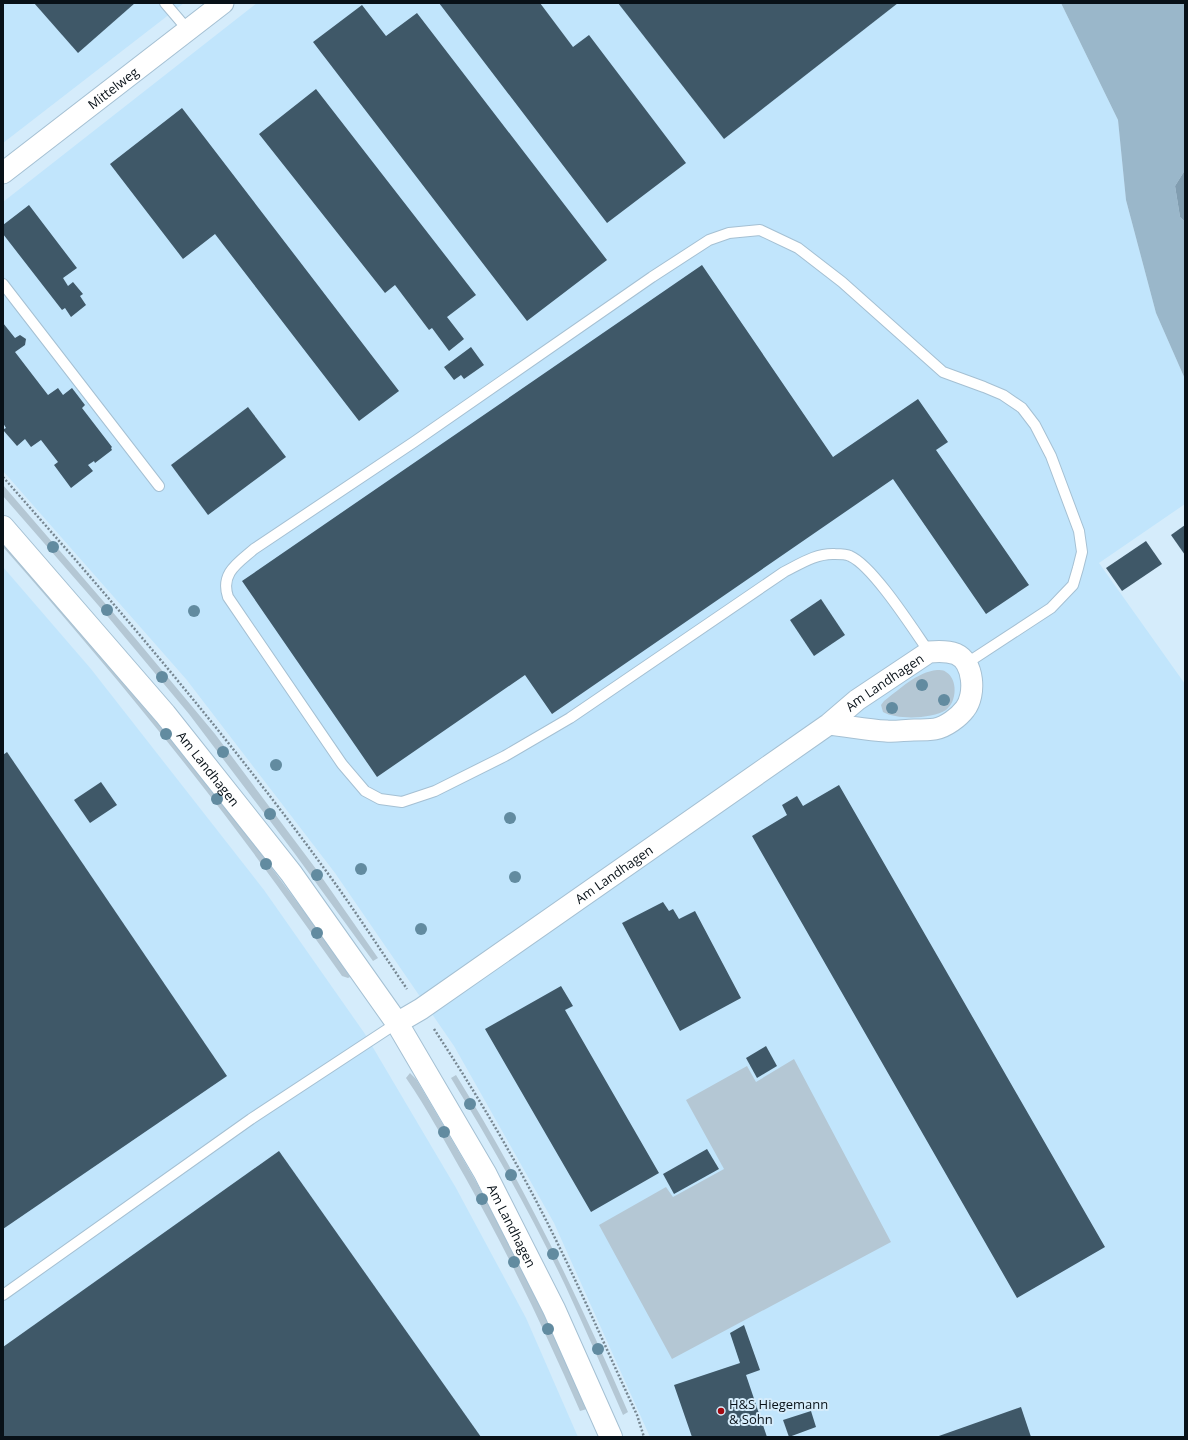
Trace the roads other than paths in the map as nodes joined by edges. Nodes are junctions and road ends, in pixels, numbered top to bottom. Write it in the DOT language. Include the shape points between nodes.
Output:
graph roads {
  1 [pos="165,3"];
  2 [pos="223,3"];
  3 [pos="188,30"];
  4 [pos="3,173"];
  5 [pos="3,284"];
  6 [pos="160,486"];
  7 [pos="3,527"];
  8 [pos="929,652"];
  9 [pos="967,663"];
  10 [pos="828,724"];
  11 [pos="397,1023"];
  12 [pos="3,1295"];
  13 [pos="611,1437"];
  1 -- 3 [label="lane"];
  2 -- 3 [label="street, Mittelweg"];
  3 -- 4 [label="street, Mittelweg"];
  5 -- 6 [label="lane"];
  7 -- 11 [label="street, Am Landhagen" via="165,714 291,873"];
  8 -- 9 [label="street, Am Landhagen" via="957,655"];
  8 -- 9 [label="lane" via="862,563 850,556 820,556 784,572 564,722 506,756 435,792 402,802 380,799 365,792 342,764 225,589 228,574 254,549 652,277 710,240 729,233 760,230 798,248 842,282 943,372 1003,395 1022,408 1035,425 1051,456 1079,531 1082,552 1073,585 1051,608"];
  8 -- 10 [label="street, Am Landhagen" via="857,700"];
  9 -- 10 [label="street, Am Landhagen" via="972,681 966,708 951,721 935,729 887,731"];
  10 -- 11 [label="street, Am Landhagen" via="421,1009"];
  11 -- 12 [label="lane" via="251,1119"];
  11 -- 13 [label="street, Am Landhagen" via="485,1173 554,1309"];
}
